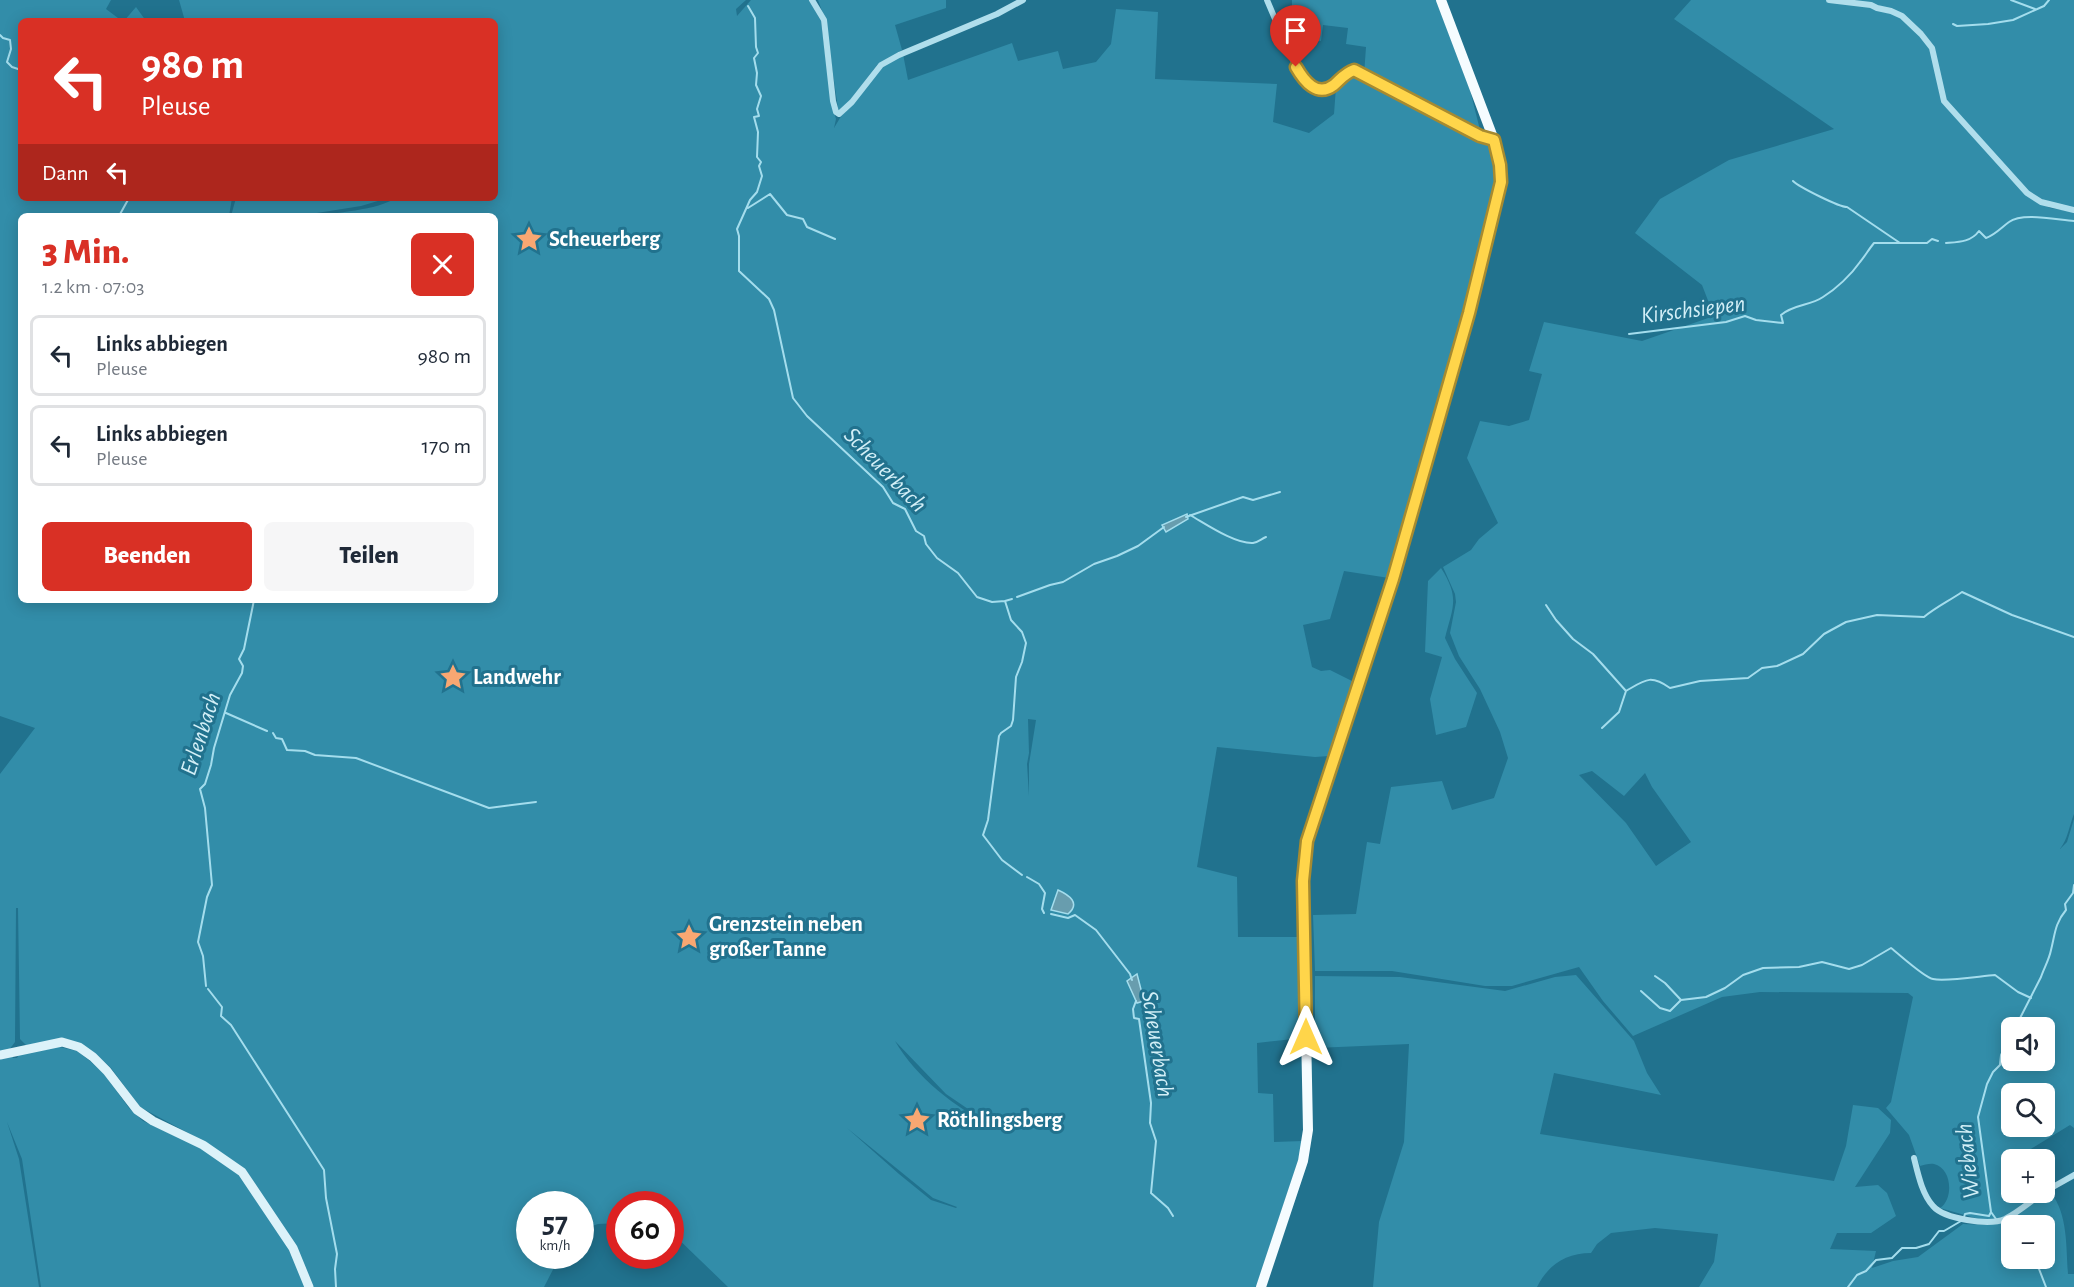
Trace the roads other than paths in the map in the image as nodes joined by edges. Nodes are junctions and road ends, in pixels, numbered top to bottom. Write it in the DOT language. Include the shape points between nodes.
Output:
graph roads {
  1 [pos="812,0"];
  2 [pos="1023,0"];
  3 [pos="1267,0"];
  4 [pos="1441,0"];
  5 [pos="1829,0"];
  6 [pos="1494,140"];
  7 [pos="2074,210"];
  8 [pos="0,1054"];
  9 [pos="1914,1158"];
  10 [pos="2074,1176"];
  11 [pos="2055,1186"];
  12 [pos="2028,1203"];
  13 [pos="309,1287"];
  14 [pos="1261,1287"];
  1 -- 2 [label="street" via="824,20 833,101 839,114 881,65"];
  3 -- 6 [label="street" via="1308,85 1326,89 1354,70"];
  4 -- 6 [label="main road"];
  5 -- 7 [label="street" via="1872,5 1909,22 1932,48 1941,94 1957,116 2027,193 2041,202"];
  6 -- 14 [label="main road" via="1501,182 1467,320 1393,579 1307,841 1303,881 1308,1130 1303,1161"];
  8 -- 13 [label="street" via="62,1042 93,1057 137,1110 203,1145 242,1172 286,1237"];
  9 -- 12 [label="street" via="1931,1204 1942,1213 1996,1222"];
  10 -- 11 [label="street"];
}
